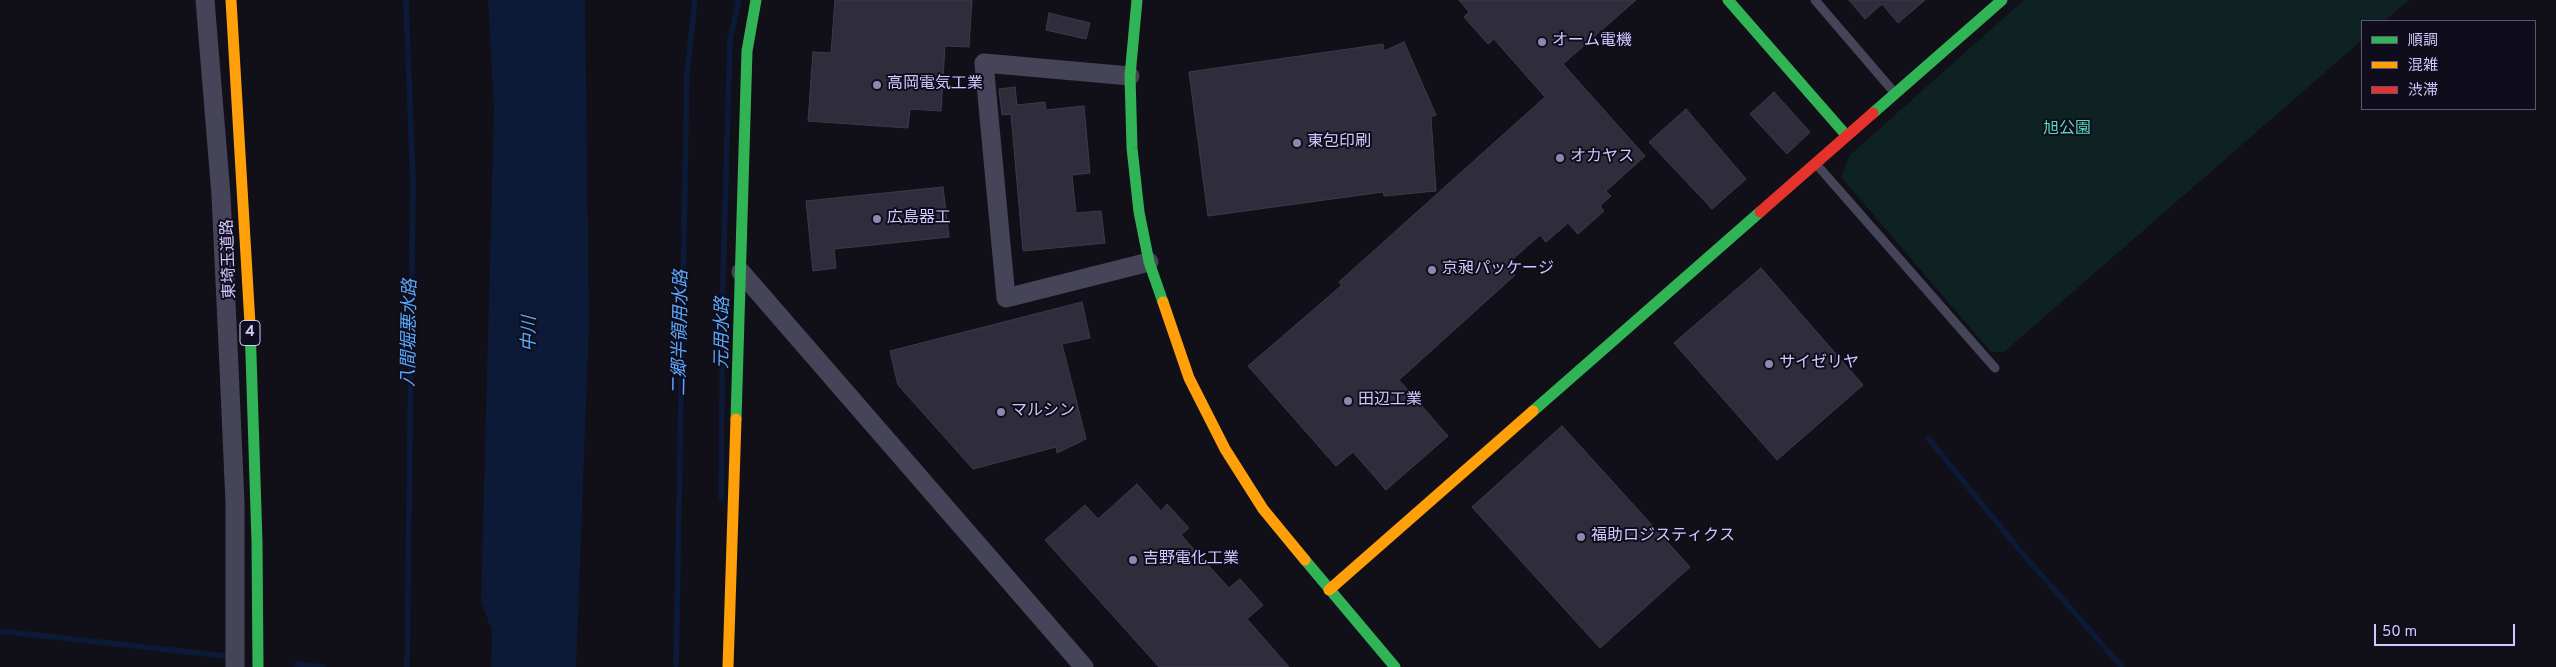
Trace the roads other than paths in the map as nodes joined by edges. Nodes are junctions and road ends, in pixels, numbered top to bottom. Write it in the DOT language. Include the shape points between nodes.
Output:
graph roads {
  1 [pos="205,0"];
  2 [pos="231,0"];
  3 [pos="756,0"];
  4 [pos="1137,0"];
  5 [pos="1728,0"];
  6 [pos="1815,0"];
  7 [pos="2002,0"];
  8 [pos="1130,76"];
  9 [pos="1895,93"];
  10 [pos="1846,135"];
  11 [pos="1816,163"];
  12 [pos="1148,262"];
  13 [pos="741,272"];
  14 [pos="1995,368"];
  15 [pos="1329,590"];
  16 [pos="235,667"];
  17 [pos="258,667"];
  18 [pos="728,667"];
  19 [pos="1084,667"];
  20 [pos="1396,667"];
  1 -- 16 [label="street" via="221,195 229,367 235,503"];
  2 -- 17 [label="main road, 東埼玉道路 / 4" via="244,188 257,542"];
  3 -- 13 [label="main road" via="747,51"];
  4 -- 8 [label="main road"];
  5 -- 10 [label="main road"];
  6 -- 9 [label="lane"];
  7 -- 9 [label="main road"];
  8 -- 12 [label="main road" via="1132,148"];
  8 -- 12 [label="street" via="984,63 1006,298"];
  9 -- 10 [label="main road"];
  10 -- 11 [label="main road"];
  11 -- 14 [label="lane"];
  11 -- 15 [label="main road"];
  12 -- 15 [label="main road" via="1189,378 1225,449 1263,509"];
  13 -- 18 [label="main road"];
  13 -- 19 [label="street"];
  15 -- 20 [label="main road"];
}
